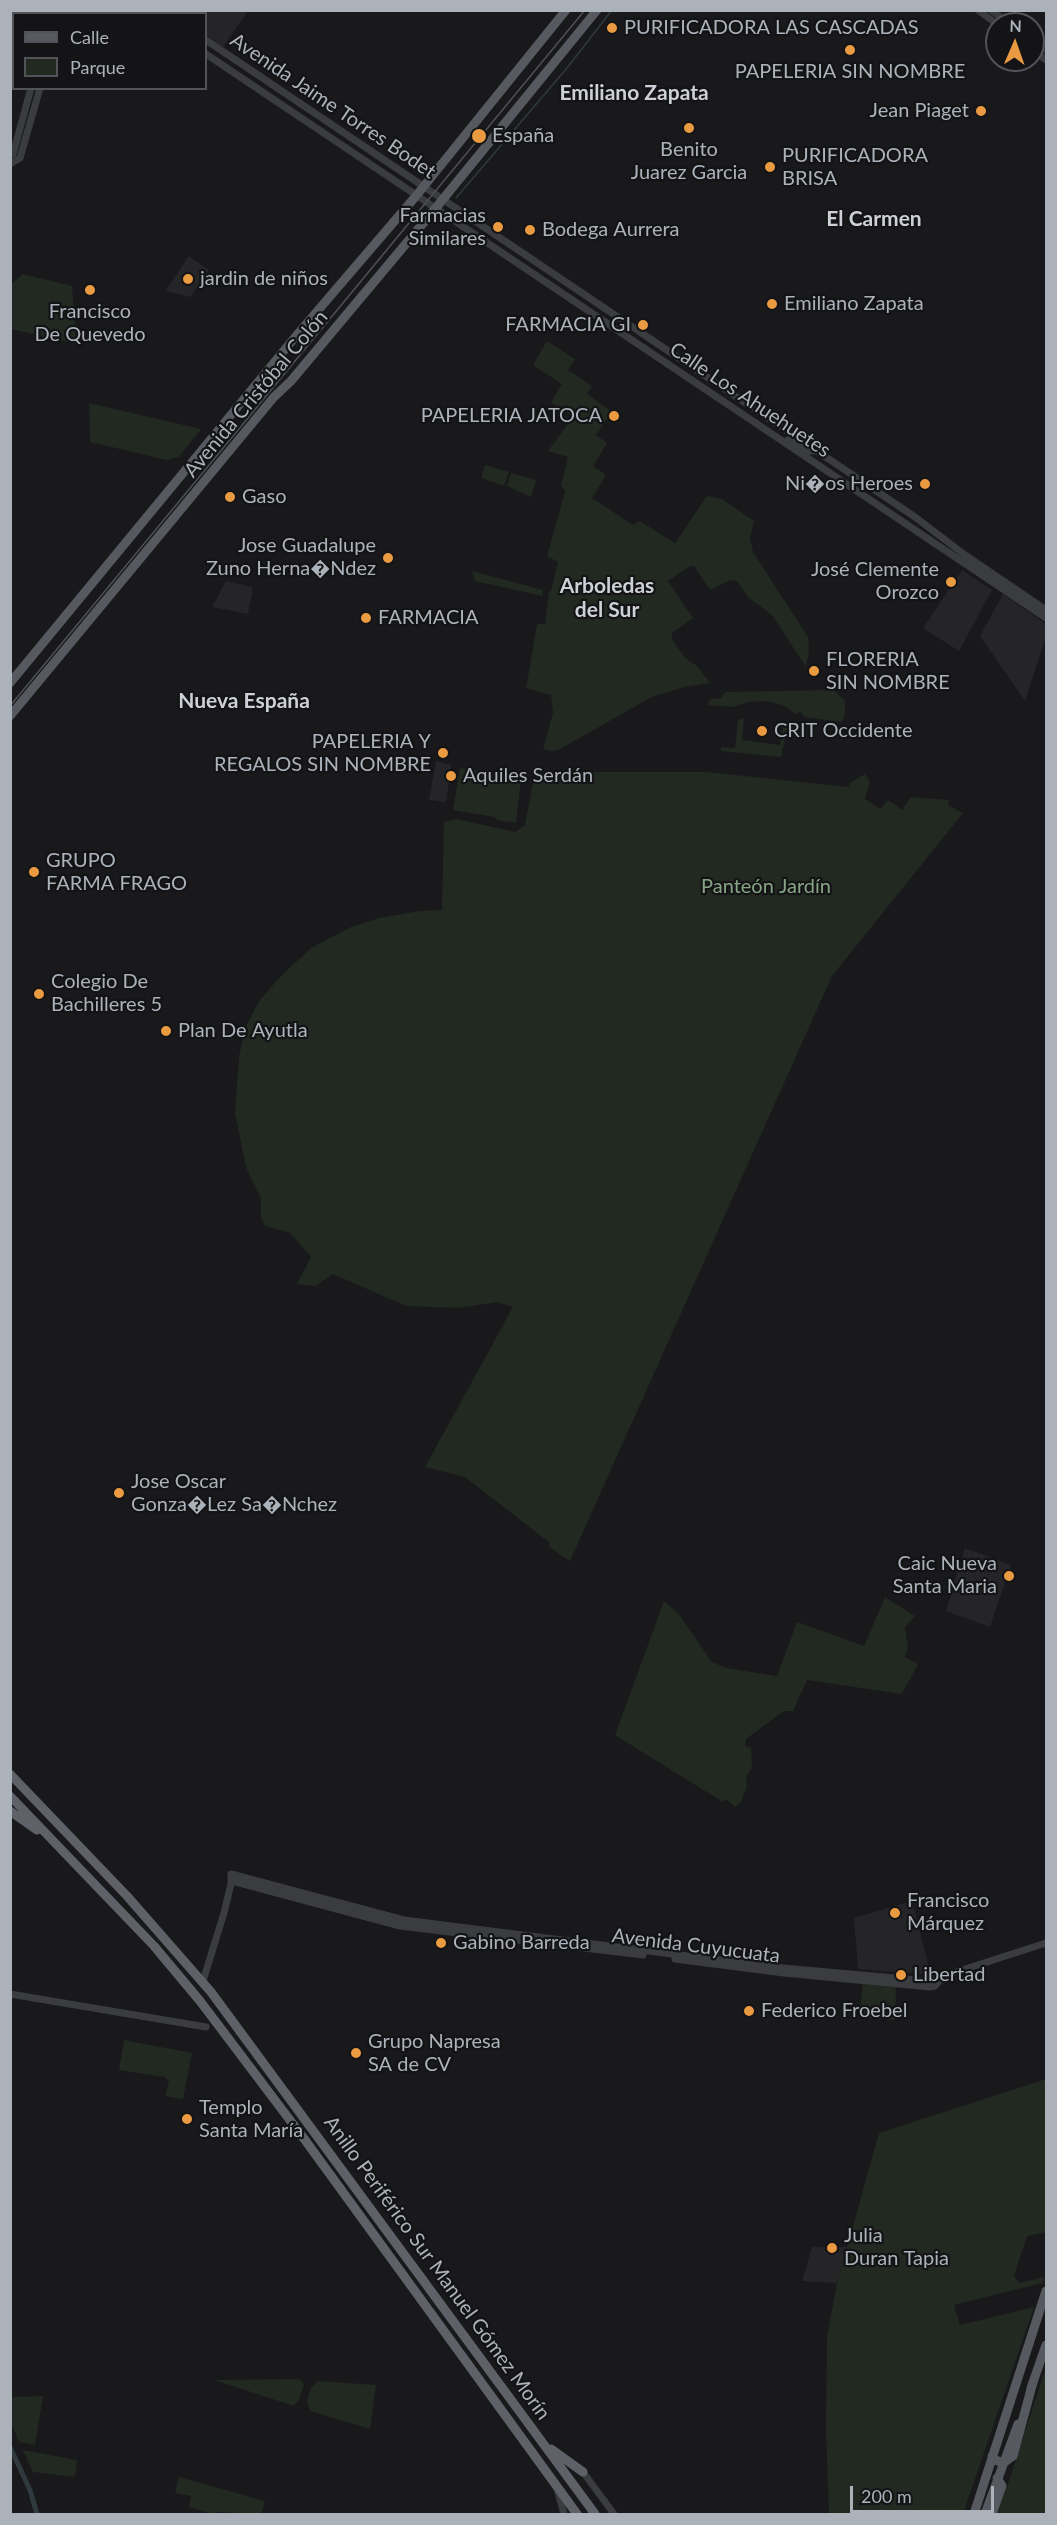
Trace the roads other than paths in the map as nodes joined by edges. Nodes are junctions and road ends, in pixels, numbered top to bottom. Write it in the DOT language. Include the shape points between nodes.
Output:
graph roads {
  1 [pos="566,10"];
  2 [pos="597,10"];
  3 [pos="207,41"];
  4 [pos="207,55"];
  5 [pos="31,90"];
  6 [pos="39,90"];
  7 [pos="10,155"];
  8 [pos="10,164"];
  9 [pos="424,186"];
  10 [pos="416,196"];
  11 [pos="443,199"];
  12 [pos="435,209"];
  13 [pos="524,268"];
  14 [pos="571,286"];
  15 [pos="757,424"];
  16 [pos="816,452"];
  17 [pos="1047,610"];
  18 [pos="1047,618"];
  19 [pos="13,678"];
  20 [pos="10,716"];
  21 [pos="10,1774"];
  22 [pos="10,1796"];
  23 [pos="10,1811"];
  24 [pos="58,1846"];
  25 [pos="1047,1943"];
  26 [pos="203,1981"];
  27 [pos="10,1994"];
  28 [pos="206,2027"];
  29 [pos="1047,2291"];
  30 [pos="1047,2345"];
  31 [pos="543,2444"];
  32 [pos="993,2459"];
  33 [pos="1003,2463"];
  34 [pos="583,2472"];
  35 [pos="986,2477"];
  36 [pos="998,2478"];
  37 [pos="557,2486"];
  38 [pos="564,2514"];
  39 [pos="577,2514"];
  40 [pos="596,2514"];
  41 [pos="614,2514"];
  42 [pos="974,2514"];
  43 [pos="986,2514"];
  44 [pos="992,2514"];
  1 -- 9 [label="main road, Avenida Cristóbal Colón"];
  2 -- 11 [label="main road, Avenida Cristóbal Colón"];
  3 -- 9 [label="street, Avenida Jaime Torres Bodet"];
  4 -- 10 [label="street, Avenida Jaime Torres Bodet"];
  5 -- 7 [label="street"];
  6 -- 8 [label="street" via="20,158"];
  9 -- 10 [label="main road, Avenida Cristóbal Colón"];
  9 -- 11 [label="street, Avenida Jaime Torres Bodet"];
  10 -- 12 [label="street, Avenida Jaime Torres Bodet"];
  10 -- 19 [label="main road, Avenida Cristóbal Colón"];
  11 -- 12 [label="main road, Avenida Cristóbal Colón"];
  11 -- 14 [label="street, Calle Los Ahuehuetes"];
  12 -- 13 [label="street, Calle Los Ahuehuetes"];
  12 -- 20 [label="main road, Avenida Cristóbal Colón"];
  13 -- 14 [label="street" via="533,268 564,288"];
  13 -- 15 [label="street, Calle Los Ahuehuetes"];
  14 -- 16 [label="street, Calle Los Ahuehuetes"];
  15 -- 16 [label="street" via="766,425 806,451"];
  15 -- 18 [label="street, Calle Los Ahuehuetes"];
  16 -- 17 [label="street, Calle Los Ahuehuetes"];
  21 -- 26 [label="highway, Anillo Periférico Sur Manuel Gómez Morín"];
  22 -- 24 [label="highway, Anillo Periférico Sur Manuel Gómez Morín"];
  23 -- 24 [label="highway"];
  24 -- 37 [label="highway, Anillo Periférico Sur Manuel Gómez Morín" via="154,1946 200,2001"];
  25 -- 26 [label="street, Avenida Cuyucuata" via="928,1981 644,1953 404,1920 231,1877"];
  26 -- 31 [label="highway, Anillo Periférico Sur Manuel Gómez Morín"];
  27 -- 28 [label="street"];
  29 -- 32 [label="main road" via="1019,2378 992,2442"];
  30 -- 33 [label="main road"];
  31 -- 34 [label="highway"];
  31 -- 40 [label="highway, Anillo Periférico Sur Manuel Gómez Morín"];
  32 -- 33 [label="main road"];
  32 -- 35 [label="main road"];
  33 -- 36 [label="main road"];
  34 -- 41 [label="street"];
  35 -- 36 [label="main road"];
  35 -- 42 [label="main road"];
  36 -- 43 [label="main road"];
  36 -- 44 [label="main road" via="1002,2486"];
  37 -- 38 [label="street"];
  37 -- 39 [label="highway, Anillo Periférico Sur Manuel Gómez Morín"];
}
